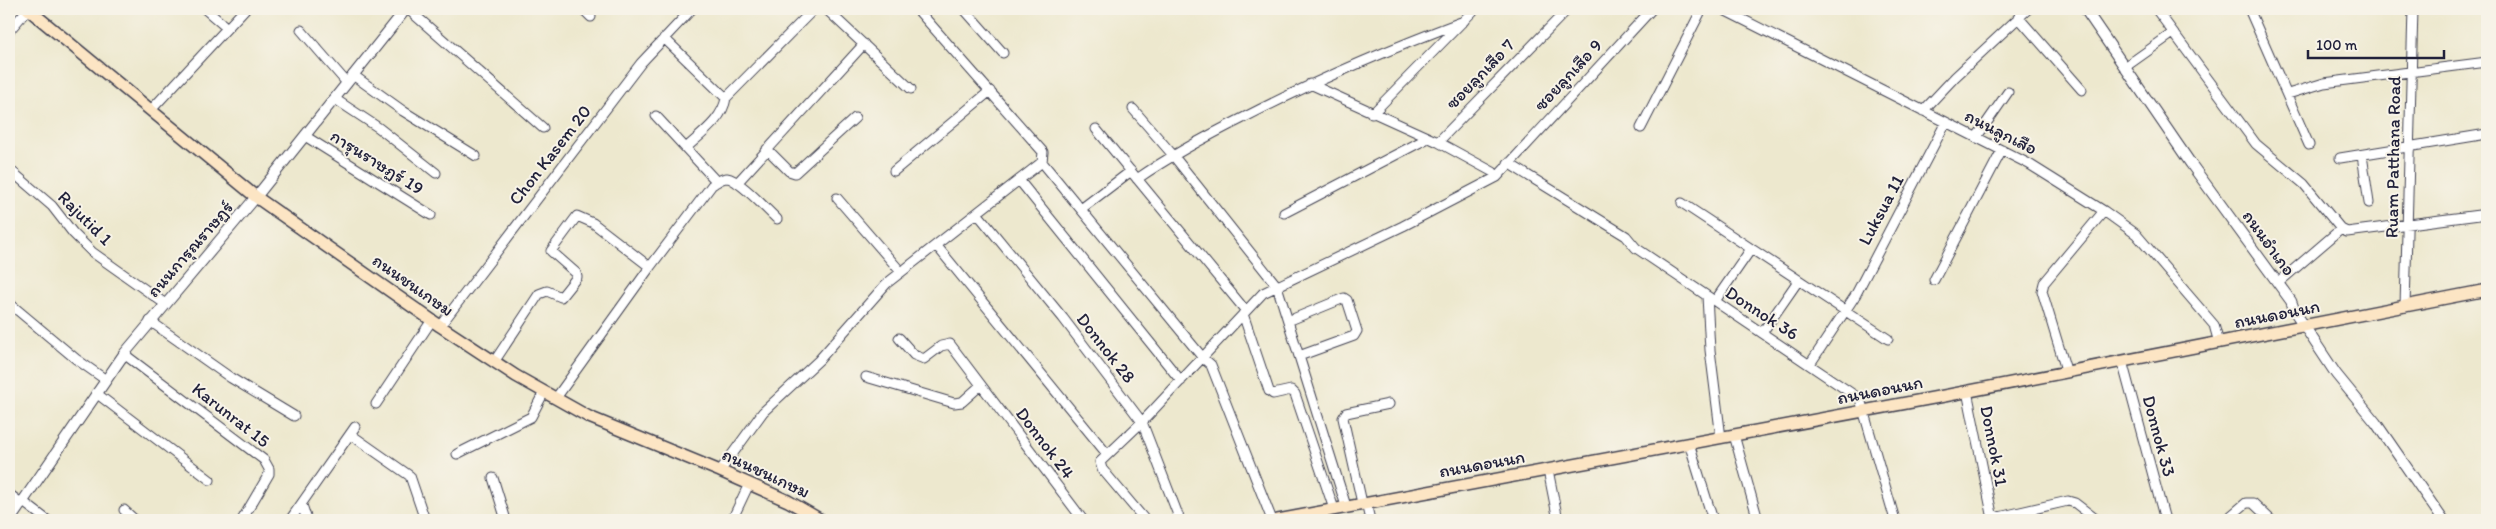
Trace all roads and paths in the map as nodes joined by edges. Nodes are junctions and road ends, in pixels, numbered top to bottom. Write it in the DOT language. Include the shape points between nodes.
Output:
graph roads {
  1 [pos="28,9"];
  2 [pos="206,9"];
  3 [pos="245,9"];
  4 [pos="407,9"];
  5 [pos="583,9"];
  6 [pos="692,9"];
  7 [pos="814,9"];
  8 [pos="826,9"];
  9 [pos="917,9"];
  10 [pos="964,9"];
  11 [pos="1476,9"];
  12 [pos="1568,9"];
  13 [pos="1652,9"];
  14 [pos="1702,9"];
  15 [pos="1722,9"];
  16 [pos="2028,9"];
  17 [pos="2085,9"];
  18 [pos="2156,9"];
  19 [pos="2249,9"];
  20 [pos="2413,9"];
  21 [pos="591,17"];
  22 [pos="2018,17"];
  23 [pos="1464,21"];
  24 [pos="227,28"];
  25 [pos="301,30"];
  26 [pos="9,31"];
  27 [pos="2173,33"];
  28 [pos="664,38"];
  29 [pos="864,44"];
  30 [pos="1003,53"];
  31 [pos="2487,62"];
  32 [pos="2125,67"];
  33 [pos="2411,72"];
  34 [pos="350,79"];
  35 [pos="1310,84"];
  36 [pos="911,89"];
  37 [pos="2082,90"];
  38 [pos="990,91"];
  39 [pos="2008,92"];
  40 [pos="2288,94"];
  41 [pos="726,98"];
  42 [pos="334,99"];
  43 [pos="1132,109"];
  44 [pos="150,110"];
  45 [pos="1923,111"];
  46 [pos="1372,114"];
  47 [pos="656,116"];
  48 [pos="855,118"];
  49 [pos="1946,122"];
  50 [pos="543,128"];
  51 [pos="1641,128"];
  52 [pos="1096,129"];
  53 [pos="2487,134"];
  54 [pos="305,136"];
  55 [pos="1428,138"];
  56 [pos="1976,138"];
  57 [pos="1438,142"];
  58 [pos="2309,145"];
  59 [pos="686,148"];
  60 [pos="2409,148"];
  61 [pos="768,149"];
  62 [pos="2002,150"];
  63 [pos="1172,154"];
  64 [pos="2362,155"];
  65 [pos="476,156"];
  66 [pos="2340,158"];
  67 [pos="1042,162"];
  68 [pos="1508,163"];
  69 [pos="894,171"];
  70 [pos="1131,171"];
  71 [pos="10,172"];
  72 [pos="436,173"];
  73 [pos="1496,177"];
  74 [pos="1137,179"];
  75 [pos="1019,180"];
  76 [pos="717,182"];
  77 [pos="736,182"];
  78 [pos="256,197"];
  79 [pos="837,198"];
  80 [pos="1682,202"];
  81 [pos="2369,203"];
  82 [pos="1081,209"];
  83 [pos="2104,211"];
  84 [pos="977,213"];
  85 [pos="1284,213"];
  86 [pos="2487,214"];
  87 [pos="431,215"];
  88 [pos="777,219"];
  89 [pos="2407,226"];
  90 [pos="2341,229"];
  91 [pos="936,245"];
  92 [pos="1751,249"];
  93 [pos="650,267"];
  94 [pos="901,272"];
  95 [pos="1934,280"];
  96 [pos="1798,281"];
  97 [pos="2278,282"];
  98 [pos="1277,286"];
  99 [pos="2487,290"];
  100 [pos="1711,299"];
  101 [pos="9,303"];
  102 [pos="164,303"];
  103 [pos="2405,306"];
  104 [pos="1844,311"];
  105 [pos="1244,312"];
  106 [pos="1288,320"];
  107 [pos="150,321"];
  108 [pos="436,323"];
  109 [pos="2305,327"];
  110 [pos="1762,333"];
  111 [pos="899,338"];
  112 [pos="1888,339"];
  113 [pos="2219,343"];
  114 [pos="124,354"];
  115 [pos="1299,356"];
  116 [pos="1203,358"];
  117 [pos="2122,361"];
  118 [pos="494,362"];
  119 [pos="1810,364"];
  120 [pos="2066,370"];
  121 [pos="866,377"];
  122 [pos="106,380"];
  123 [pos="1181,381"];
  124 [pos="981,385"];
  125 [pos="1967,391"];
  126 [pos="544,392"];
  127 [pos="96,393"];
  128 [pos="556,398"];
  129 [pos="376,404"];
  130 [pos="1389,404"];
  131 [pos="1863,411"];
  132 [pos="294,416"];
  133 [pos="1142,422"];
  134 [pos="1734,435"];
  135 [pos="1721,438"];
  136 [pos="1689,443"];
  137 [pos="457,454"];
  138 [pos="1107,454"];
  139 [pos="1548,470"];
  140 [pos="720,471"];
  141 [pos="493,478"];
  142 [pos="210,480"];
  143 [pos="749,484"];
  144 [pos="9,494"];
  145 [pos="22,502"];
  146 [pos="1364,503"];
  147 [pos="302,505"];
  148 [pos="1346,506"];
  149 [pos="1334,509"];
  150 [pos="124,510"];
  151 [pos="1992,517"];
  152 [pos="1295,519"];
  153 [pos="10,520"];
  154 [pos="47,520"];
  155 [pos="135,520"];
  156 [pos="242,520"];
  157 [pos="290,520"];
  158 [pos="307,520"];
  159 [pos="425,520"];
  160 [pos="506,520"];
  161 [pos="732,520"];
  162 [pos="821,520"];
  163 [pos="1083,520"];
  164 [pos="1145,520"];
  165 [pos="1180,520"];
  166 [pos="1272,520"];
  167 [pos="1278,520"];
  168 [pos="1370,520"];
  169 [pos="1558,520"];
  170 [pos="1713,520"];
  171 [pos="1758,520"];
  172 [pos="1895,520"];
  173 [pos="2097,520"];
  174 [pos="2165,520"];
  175 [pos="2226,520"];
  176 [pos="2270,520"];
  177 [pos="2443,520"];
  1 -- 26 [label="street"];
  1 -- 44 [label="main road, ถนนชนเกษม"];
  2 -- 24 [label="street"];
  3 -- 24 [label="street"];
  4 -- 34 [label="street, ถนนการุณราษฏร์"];
  4 -- 50 [label="street"];
  5 -- 21 [label="street"];
  6 -- 28 [label="street, Chon Kasem 20"];
  7 -- 41 [label="street"];
  8 -- 29 [label="street"];
  9 -- 38 [label="street"];
  10 -- 30 [label="street"];
  11 -- 23 [label="street"];
  12 -- 57 [label="street, ซอยลูกเสือ 7"];
  13 -- 68 [label="street, ซอยลูกเสือ 9"];
  14 -- 51 [label="street"];
  15 -- 45 [label="street, ถนนลูกเสือ"];
  16 -- 22 [label="street"];
  17 -- 32 [label="street, ถนนอำเภอ"];
  18 -- 27 [label="street"];
  19 -- 40 [label="street"];
  20 -- 33 [label="street, Ruam Patthana Road"];
  22 -- 37 [label="street"];
  22 -- 45 [label="street"];
  23 -- 35 [label="street"];
  23 -- 46 [label="street"];
  24 -- 44 [label="street"];
  25 -- 34 [label="street"];
  27 -- 32 [label="street"];
  27 -- 90 [label="street" via="2256,144 2304,184"];
  28 -- 41 [label="street"];
  28 -- 108 [label="street, Chon Kasem 20"];
  29 -- 36 [label="street"];
  29 -- 61 [label="street"];
  31 -- 33 [label="street"];
  32 -- 97 [label="street, ถนนอำเภอ"];
  33 -- 40 [label="street" via="2324,82"];
  33 -- 60 [label="street, Ruam Patthana Road"];
  34 -- 42 [label="street, ถนนการุณราษฏร์"];
  34 -- 65 [label="street"];
  35 -- 46 [label="street"];
  35 -- 63 [label="street"];
  38 -- 67 [label="street" via="1043,152"];
  38 -- 69 [label="street"];
  39 -- 56 [label="street"];
  40 -- 58 [label="street"];
  41 -- 59 [label="street" via="715,120"];
  42 -- 54 [label="street, ถนนการุณราษฏร์"];
  42 -- 72 [label="street" via="379,128"];
  43 -- 63 [label="street"];
  44 -- 78 [label="main road, ถนนชนเกษม"];
  45 -- 49 [label="street, ถนนลูกเสือ"];
  46 -- 55 [label="street"];
  47 -- 59 [label="street"];
  48 -- 61 [label="street" via="796,173"];
  49 -- 56 [label="street, ถนนลูกเสือ"];
  49 -- 104 [label="street, Luksua 11"];
  52 -- 70 [label="street"];
  53 -- 60 [label="street"];
  54 -- 78 [label="street, ถนนการุณราษฏร์"];
  54 -- 87 [label="street, การุนราษฏร์ 19"];
  55 -- 57 [label="street"];
  55 -- 85 [label="street"];
  56 -- 62 [label="street, ถนนลูกเสือ"];
  57 -- 73 [label="street" via="1493,172"];
  59 -- 76 [label="street"];
  60 -- 64 [label="street"];
  60 -- 89 [label="street, Ruam Patthana Road"];
  61 -- 77 [label="street"];
  62 -- 83 [label="street, ถนนลูกเสือ"];
  62 -- 95 [label="street"];
  63 -- 74 [label="street"];
  63 -- 98 [label="street"];
  64 -- 66 [label="street"];
  64 -- 81 [label="street"];
  67 -- 75 [label="street"];
  67 -- 82 [label="street"];
  68 -- 73 [label="street, ซอยลูกเสือ 9"];
  68 -- 100 [label="street, Donnok 36" via="1626,236 1636,248"];
  70 -- 74 [label="street"];
  70 -- 82 [label="street"];
  71 -- 102 [label="street, Rajutid 1" via="52,206 92,252"];
  73 -- 98 [label="street"];
  74 -- 105 [label="street"];
  75 -- 84 [label="street"];
  75 -- 123 [label="street"];
  76 -- 77 [label="street" via="728,178"];
  76 -- 93 [label="street"];
  77 -- 88 [label="street"];
  78 -- 102 [label="street, ถนนการุณราษฏร์"];
  78 -- 108 [label="main road, ถนนชนเกษม"];
  79 -- 94 [label="street"];
  80 -- 92 [label="street"];
  82 -- 116 [label="street"];
  83 -- 113 [label="street, ถนนลูกเสือ" via="2136,234 2214,326"];
  83 -- 120 [label="street" via="2044,283 2042,291"];
  84 -- 91 [label="street"];
  84 -- 133 [label="street, Donnok 28"];
  86 -- 89 [label="street"];
  89 -- 90 [label="street" via="2347,232"];
  89 -- 103 [label="street, Ruam Patthana Road"];
  90 -- 97 [label="street"];
  91 -- 94 [label="street"];
  91 -- 138 [label="street"];
  92 -- 96 [label="street"];
  92 -- 100 [label="street"];
  93 -- 118 [label="street" via="593,223 577,216 551,251 577,277 562,297 547,291 539,294"];
  93 -- 128 [label="street"];
  94 -- 140 [label="street" via="886,284 819,360 763,412"];
  96 -- 104 [label="street"];
  96 -- 110 [label="street"];
  97 -- 109 [label="street, ถนนอำเภอ"];
  98 -- 105 [label="street" via="1263,293"];
  98 -- 106 [label="street"];
  99 -- 103 [label="main road, ถนนดอนนก"];
  100 -- 110 [label="street, Donnok 36"];
  100 -- 135 [label="street" via="1710,350"];
  101 -- 122 [label="street"];
  102 -- 107 [label="street, ถนนการุณราษฏร์"];
  103 -- 109 [label="main road, ถนนดอนนก"];
  104 -- 112 [label="street"];
  104 -- 119 [label="street, Luksua 11"];
  105 -- 116 [label="street"];
  105 -- 149 [label="street" via="1269,391 1273,394 1291,390 1294,394"];
  106 -- 115 [label="street"];
  106 -- 115 [label="street" via="1344,298 1356,328 1354,336"];
  107 -- 114 [label="street, ถนนการุณราษฏร์"];
  107 -- 132 [label="street" via="231,378"];
  108 -- 118 [label="main road, ถนนชนเกษม"];
  108 -- 129 [label="street, Chon Kasem 20"];
  109 -- 113 [label="main road, ถนนดอนนก"];
  109 -- 177 [label="street, ถนนอำเภอ"];
  110 -- 119 [label="street, Donnok 36"];
  111 -- 124 [label="street, Donnok 24" via="914,355 924,360 941,346 950,344"];
  113 -- 117 [label="main road, ถนนดอนนก"];
  114 -- 122 [label="street, ถนนการุณราษฏร์"];
  114 -- 156 [label="street, Karunrat 15" via="264,460 269,474"];
  115 -- 148 [label="street"];
  116 -- 123 [label="street"];
  116 -- 166 [label="street" via="1211,365"];
  117 -- 120 [label="main road, ถนนดอนนก"];
  117 -- 174 [label="street, Donnok 33"];
  118 -- 126 [label="main road, ถนนชนเกษม"];
  119 -- 131 [label="street, Donnok 36" via="1860,399"];
  120 -- 125 [label="main road, ถนนดอนนก"];
  121 -- 124 [label="street" via="954,403 962,402"];
  122 -- 127 [label="street, ถนนการุณราษฏร์"];
  123 -- 133 [label="street"];
  124 -- 163 [label="street, Donnok 24"];
  125 -- 131 [label="main road, ถนนดอนนก"];
  125 -- 151 [label="street, Donnok 31"];
  126 -- 128 [label="main road, ถนนชนเกษม"];
  126 -- 137 [label="street" via="530,417"];
  127 -- 142 [label="street"];
  127 -- 145 [label="street, ถนนการุณราษฏร์"];
  128 -- 140 [label="main road, ถนนชนเกษม" via="589,417"];
  130 -- 146 [label="street" via="1346,413 1343,418"];
  131 -- 134 [label="main road, ถนนดอนนก"];
  131 -- 172 [label="street, Donnok 36"];
  133 -- 138 [label="street"];
  133 -- 165 [label="street, Donnok 28"];
  134 -- 135 [label="main road, ถนนดอนนก"];
  134 -- 171 [label="street"];
  135 -- 136 [label="main road, ถนนดอนนก"];
  136 -- 139 [label="main road, ถนนดอนนก"];
  136 -- 170 [label="street"];
  138 -- 164 [label="street" via="1100,462 1102,469"];
  139 -- 146 [label="main road, ถนนดอนนก"];
  139 -- 169 [label="street"];
  140 -- 143 [label="main road, ถนนชนเกษม"];
  141 -- 160 [label="street"];
  143 -- 161 [label="street"];
  143 -- 162 [label="main road, ถนนชนเกษม"];
  144 -- 145 [label="street"];
  145 -- 153 [label="street, ถนนการุณราษฏร์"];
  145 -- 154 [label="street"];
  146 -- 148 [label="main road, ถนนดอนนก"];
  146 -- 168 [label="street"];
  147 -- 157 [label="street"];
  147 -- 158 [label="street"];
  147 -- 159 [label="street" via="352,430 410,476"];
  148 -- 149 [label="main road, ถนนดอนนก"];
  149 -- 152 [label="main road, ถนนดอนนก"];
  150 -- 155 [label="street"];
  151 -- 173 [label="street, Donnok 31" via="2068,501"];
  152 -- 167 [label="main road, ถนนดอนนก"];
  175 -- 176 [label="street" via="2246,503 2253,503"];
}
